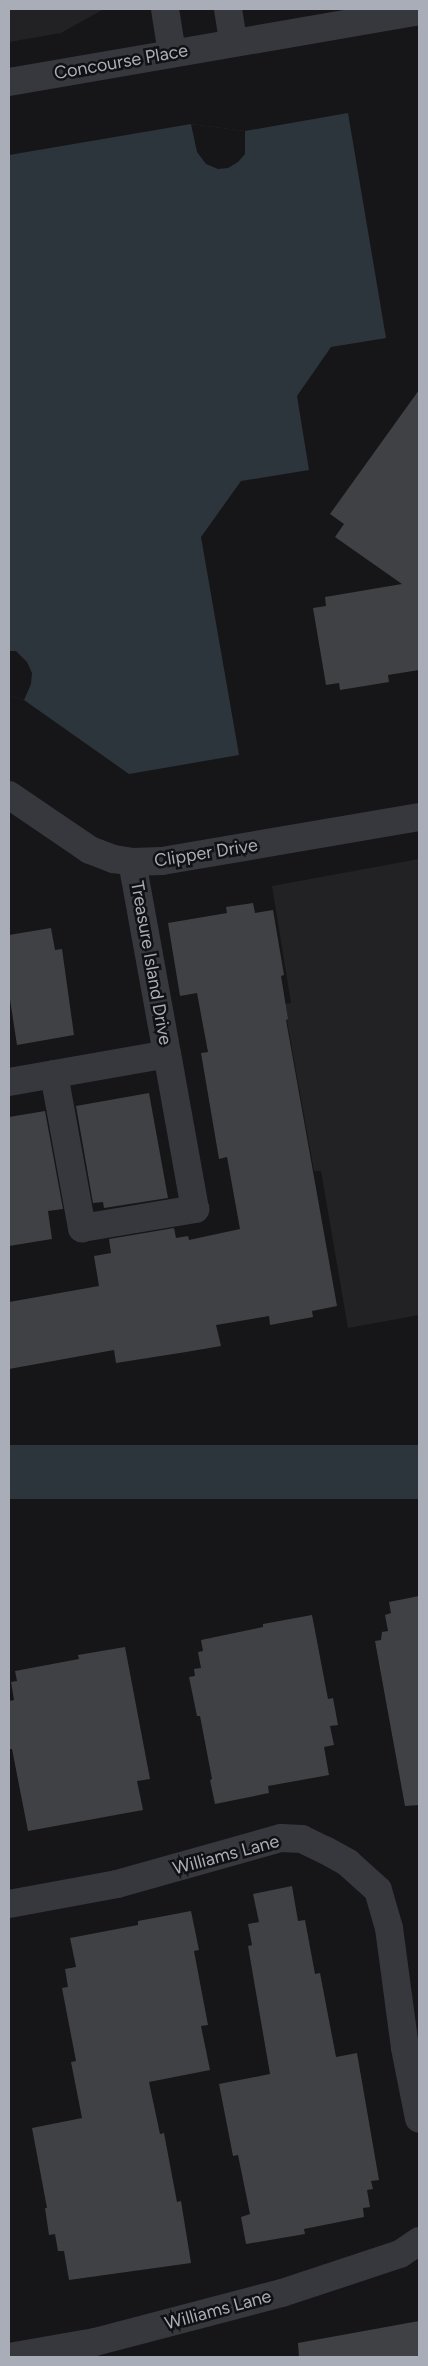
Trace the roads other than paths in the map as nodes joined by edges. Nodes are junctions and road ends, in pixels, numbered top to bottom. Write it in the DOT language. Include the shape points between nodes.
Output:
graph roads {
  1 [pos="165,9"];
  2 [pos="228,9"];
  3 [pos="419,11"];
  4 [pos="233,42"];
  5 [pos="172,53"];
  6 [pos="9,82"];
  7 [pos="9,795"];
  8 [pos="419,817"];
  9 [pos="132,862"];
  10 [pos="167,1054"];
  11 [pos="54,1074"];
  12 [pos="9,1082"];
  13 [pos="9,1904"];
  14 [pos="419,2119"];
  15 [pos="419,2241"];
  16 [pos="9,2357"];
  1 -- 5 [label="street"];
  2 -- 4 [label="street"];
  3 -- 4 [label="street, Concourse Place"];
  4 -- 5 [label="street, Concourse Place"];
  5 -- 6 [label="street, Concourse Place"];
  7 -- 9 [label="street, Clipper Drive" via="90,850"];
  8 -- 9 [label="street, Clipper Drive" via="162,861"];
  9 -- 10 [label="street, Treasure Island Drive"];
  10 -- 11 [label="street, Treasure Island Drive"];
  10 -- 11 [label="street" via="195,1209 82,1228"];
  11 -- 12 [label="street, Treasure Island Drive"];
  13 -- 14 [label="street, Williams Lane" via="117,1884 281,1838 302,1839 325,1850 348,1863 378,1890 389,1928 405,2048"];
  15 -- 16 [label="street, Williams Lane" via="400,2254 282,2294 95,2342"];
}
